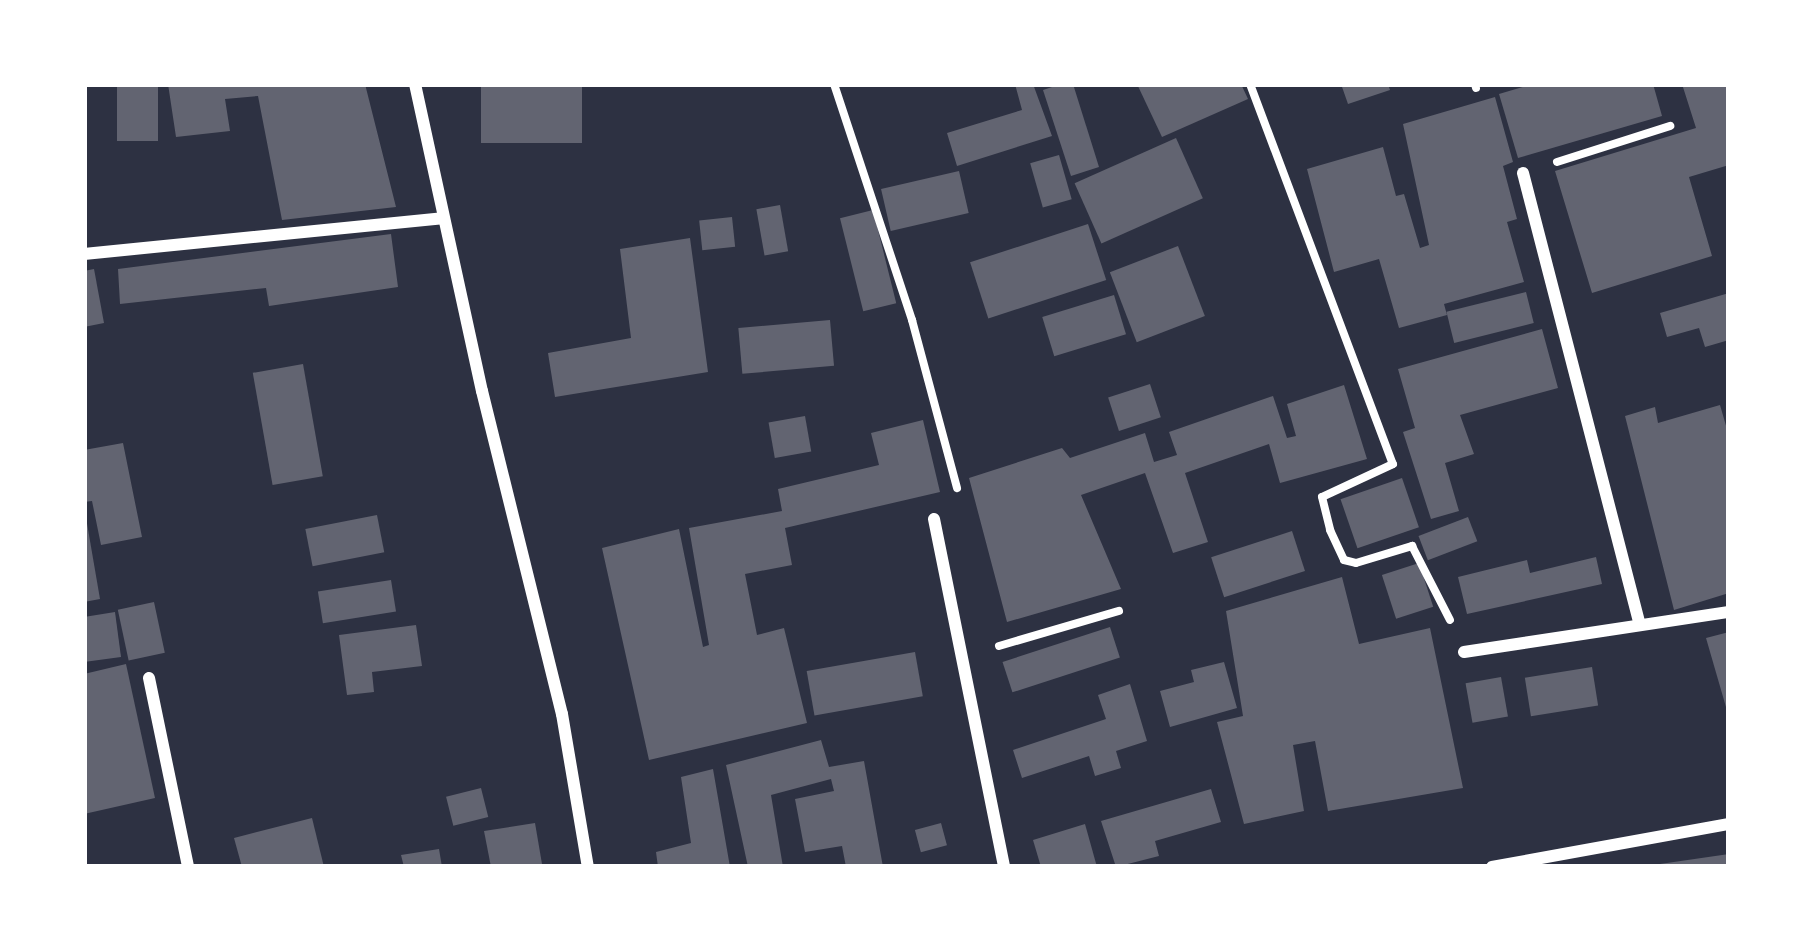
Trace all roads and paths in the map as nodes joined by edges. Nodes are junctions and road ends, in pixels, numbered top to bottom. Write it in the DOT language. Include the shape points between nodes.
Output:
graph roads {
  1 [pos="415,84"];
  2 [pos="834,84"];
  3 [pos="1250,84"];
  4 [pos="1670,127"];
  5 [pos="1523,173"];
  6 [pos="442,218"];
  7 [pos="84,254"];
  8 [pos="934,519"];
  9 [pos="1119,610"];
  10 [pos="1729,612"];
  11 [pos="1640,624"];
  12 [pos="1463,652"];
  13 [pos="963,656"];
  14 [pos="149,678"];
  15 [pos="1729,824"];
  16 [pos="188,867"];
  17 [pos="588,867"];
  18 [pos="1004,867"];
  19 [pos="1492,867"];
  1 -- 6 [label="street"];
  2 -- 8 [label="path" via="953,464 958,499"];
  3 -- 12 [label="path" via="1393,464 1322,497 1330,530 1344,560 1356,563 1412,546"];
  4 -- 5 [label="path"];
  5 -- 11 [label="street"];
  6 -- 7 [label="street"];
  6 -- 17 [label="street" via="562,713"];
  8 -- 13 [label="street"];
  9 -- 13 [label="path"];
  10 -- 11 [label="street"];
  11 -- 12 [label="street"];
  13 -- 18 [label="street"];
  14 -- 16 [label="street"];
  15 -- 19 [label="street"];
}
